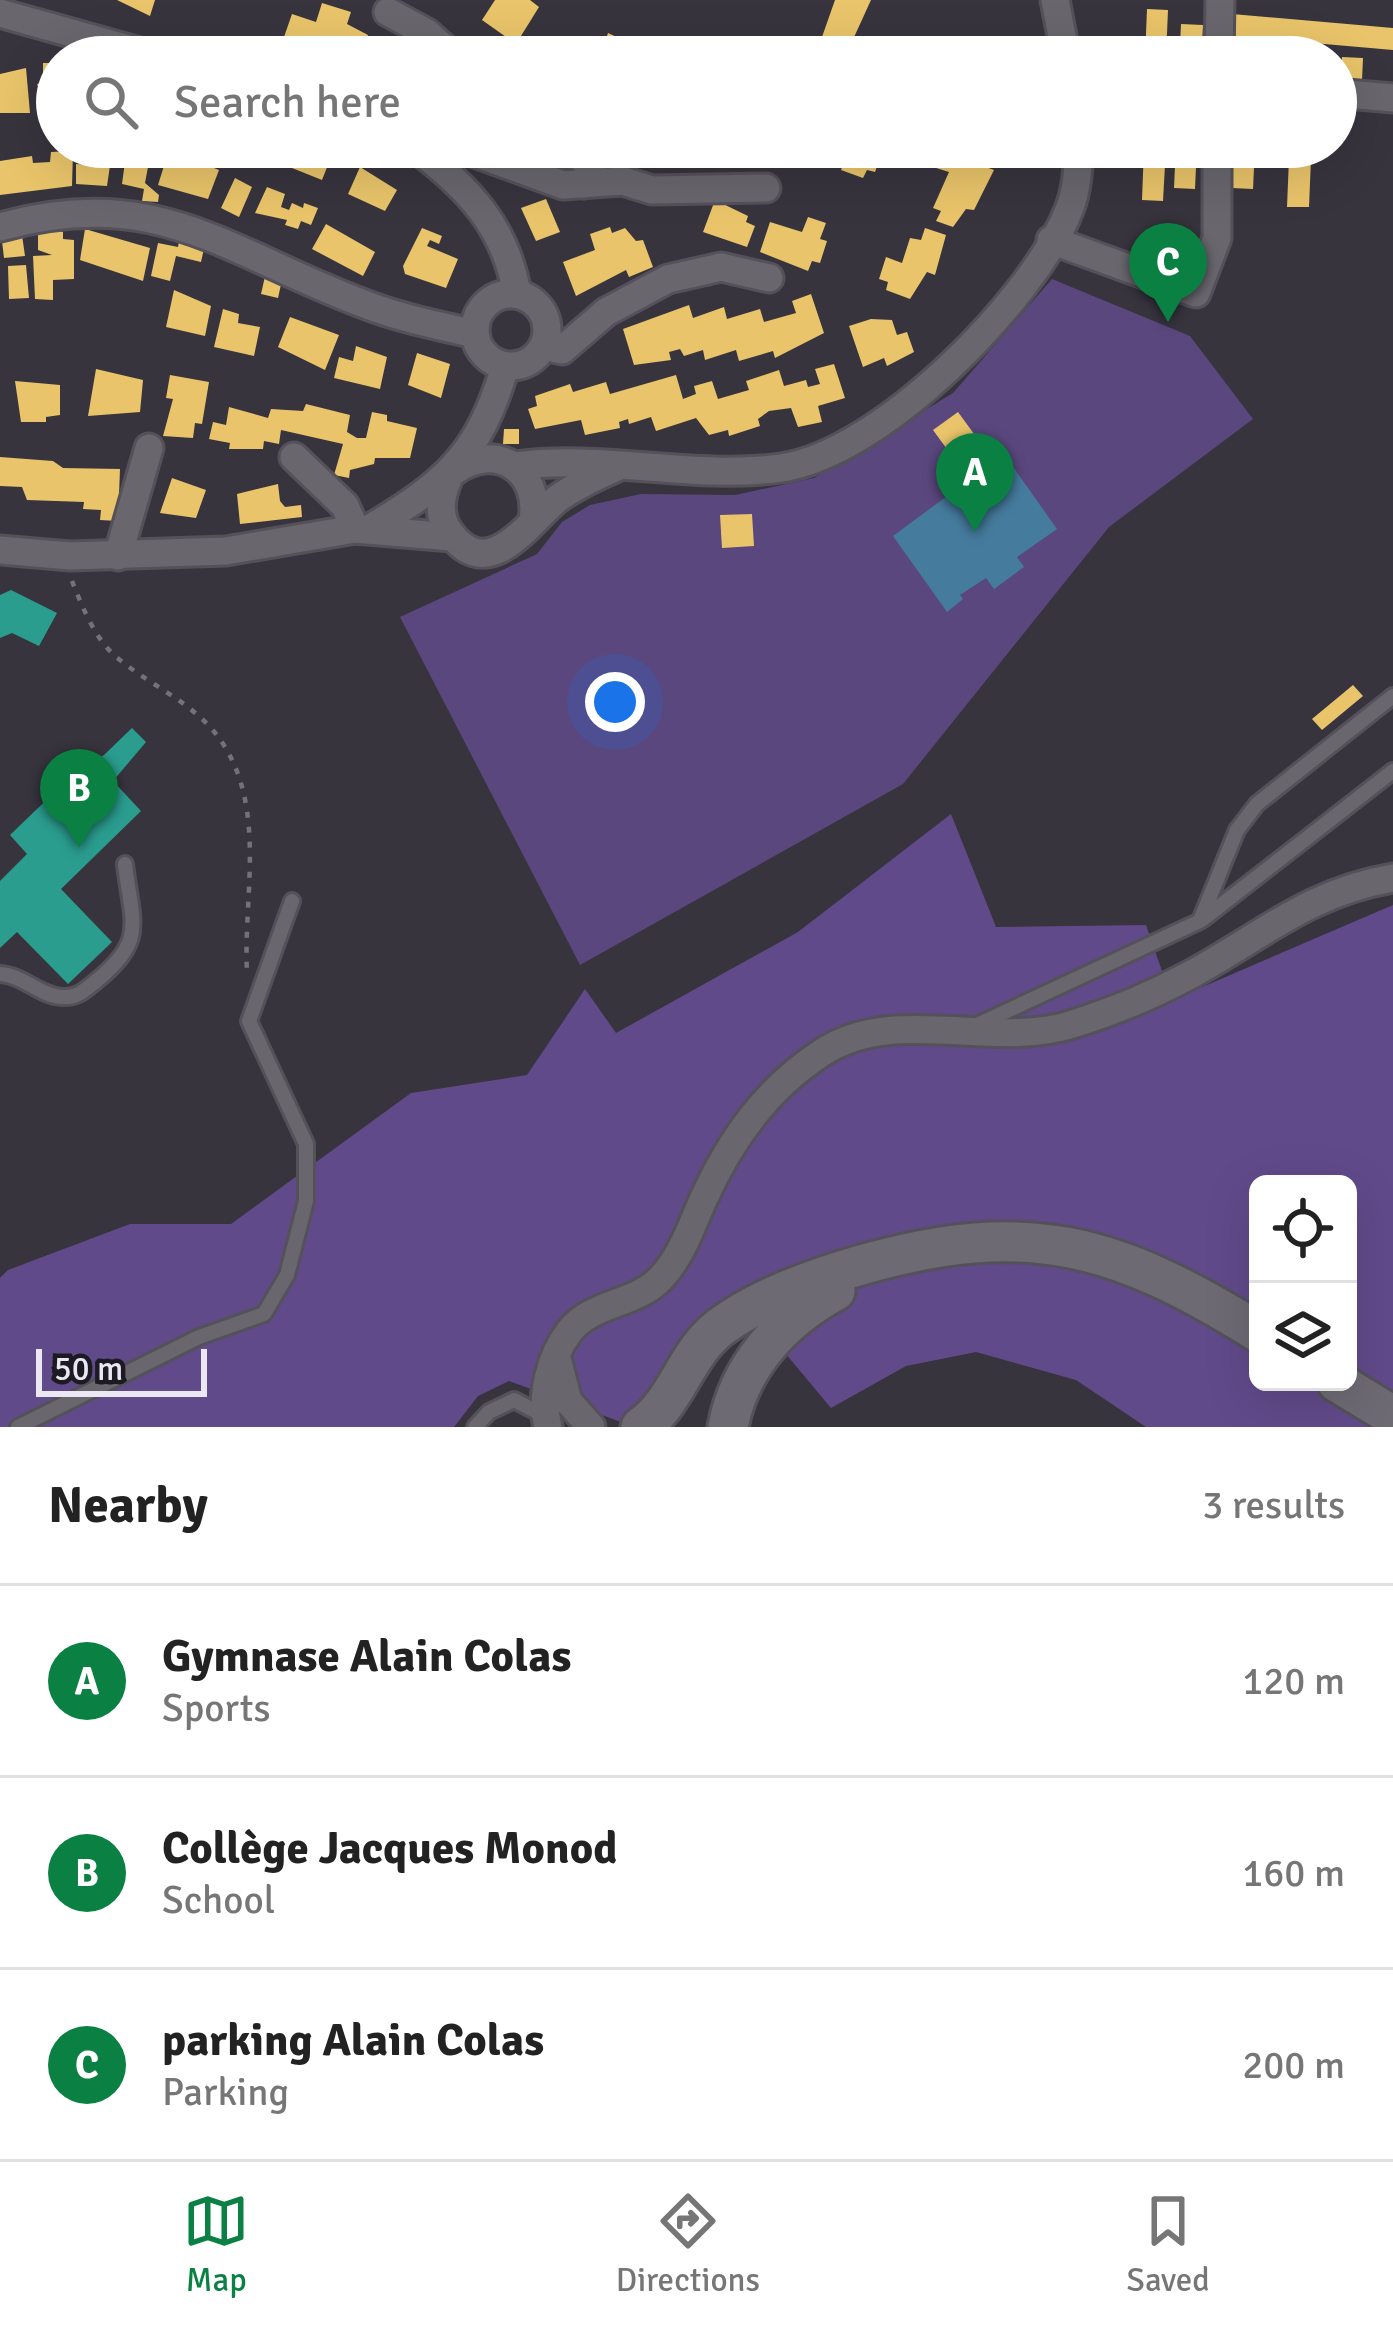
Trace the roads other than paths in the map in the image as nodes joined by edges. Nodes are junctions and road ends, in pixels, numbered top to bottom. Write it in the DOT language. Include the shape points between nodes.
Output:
graph roads {
  1 [pos="1055,0"];
  2 [pos="1220,0"];
  3 [pos="388,12"];
  4 [pos="0,13"];
  5 [pos="34,22"];
  6 [pos="84,36"];
  7 [pos="430,36"];
  8 [pos="1062,36"];
  9 [pos="1219,36"];
  10 [pos="0,39"];
  11 [pos="1357,95"];
  12 [pos="1393,98"];
  13 [pos="444,168"];
  14 [pos="463,168"];
  15 [pos="520,168"];
  16 [pos="592,168"];
  17 [pos="1076,168"];
  18 [pos="1217,168"];
  19 [pos="456,180"];
  20 [pos="584,184"];
  21 [pos="766,188"];
  22 [pos="0,227"];
  23 [pos="1051,241"];
  24 [pos="769,278"];
  25 [pos="517,294"];
  26 [pos="475,334"];
  27 [pos="544,346"];
  28 [pos="506,367"];
  29 [pos="494,405"];
  30 [pos="149,448"];
  31 [pos="294,457"];
  32 [pos="506,462"];
  33 [pos="620,466"];
  34 [pos="451,475"];
  35 [pos="533,520"];
  36 [pos="362,529"];
  37 [pos="452,537"];
  38 [pos="0,550"];
  39 [pos="118,556"];
  40 [pos="1393,696"];
  41 [pos="1393,771"];
  42 [pos="125,864"];
  43 [pos="1393,878"];
  44 [pos="292,901"];
  45 [pos="1200,921"];
  46 [pos="0,974"];
  47 [pos="960,1033"];
  48 [pos="926,1247"];
  49 [pos="1249,1326"];
  50 [pos="556,1354"];
  51 [pos="1352,1391"];
  52 [pos="1393,1416"];
  53 [pos="546,1421"];
  54 [pos="18,1427"];
  55 [pos="475,1427"];
  56 [pos="591,1427"];
  57 [pos="641,1427"];
  58 [pos="728,1427"];
  1 -- 8 [label="street"];
  2 -- 9 [label="street"];
  3 -- 7 [label="street"];
  4 -- 5 [label="street"];
  5 -- 6 [label="street"];
  5 -- 10 [label="street"];
  11 -- 12 [label="street"];
  13 -- 19 [label="street"];
  14 -- 19 [label="street"];
  15 -- 20 [label="street" via="563,185"];
  16 -- 20 [label="street"];
  17 -- 23 [label="street" via="1073,195"];
  18 -- 23 [label="street" via="1217,238 1196,293"];
  19 -- 25 [label="street" via="498,229"];
  20 -- 21 [label="street"];
  22 -- 26 [label="street" via="56,212 129,214 213,236 358,302"];
  23 -- 33 [label="street" via="934,386 837,448 785,468"];
  24 -- 27 [label="street" via="721,267 668,279 606,312 562,350"];
  25 -- 26 [label="street" via="486,304"];
  25 -- 27 [label="street" via="544,313"];
  26 -- 28 [label="street" via="484,356"];
  27 -- 28 [label="street" via="528,363"];
  28 -- 29 [label="street"];
  29 -- 32 [label="street"];
  29 -- 34 [label="street"];
  30 -- 39 [label="street"];
  31 -- 36 [label="street"];
  32 -- 33 [label="street"];
  32 -- 34 [label="street" via="467,462"];
  32 -- 35 [label="street" via="533,490"];
  33 -- 35 [label="street"];
  34 -- 36 [label="street"];
  34 -- 37 [label="street" via="440,508"];
  35 -- 37 [label="street" via="516,543 490,552"];
  36 -- 37 [label="street"];
  36 -- 39 [label="street" via="226,551"];
  38 -- 39 [label="street"];
  40 -- 45 [label="lane" via="1257,803 1237,830"];
  41 -- 45 [label="lane"];
  42 -- 46 [label="lane" via="134,932 126,957 77,997 56,998"];
  43 -- 47 [label="street" via="1319,896 1188,976 1069,1026 1012,1036"];
  44 -- 54 [label="lane" via="249,1021 306,1144 306,1201 287,1275 264,1314 199,1337"];
  45 -- 47 [label="lane"];
  47 -- 50 [label="street" via="860,1036 791,1077 731,1143 669,1269 646,1292 581,1319"];
  48 -- 49 [label="main road" via="1048,1242 1109,1256 1176,1281"];
  48 -- 57 [label="main road" via="748,1309 695,1351 663,1408"];
  48 -- 58 [label="main road" via="824,1296 780,1330 750,1367"];
  50 -- 53 [label="street"];
  50 -- 56 [label="street" via="568,1401"];
  51 -- 52 [label="main road"];
  53 -- 55 [label="lane" via="514,1400"];
}
